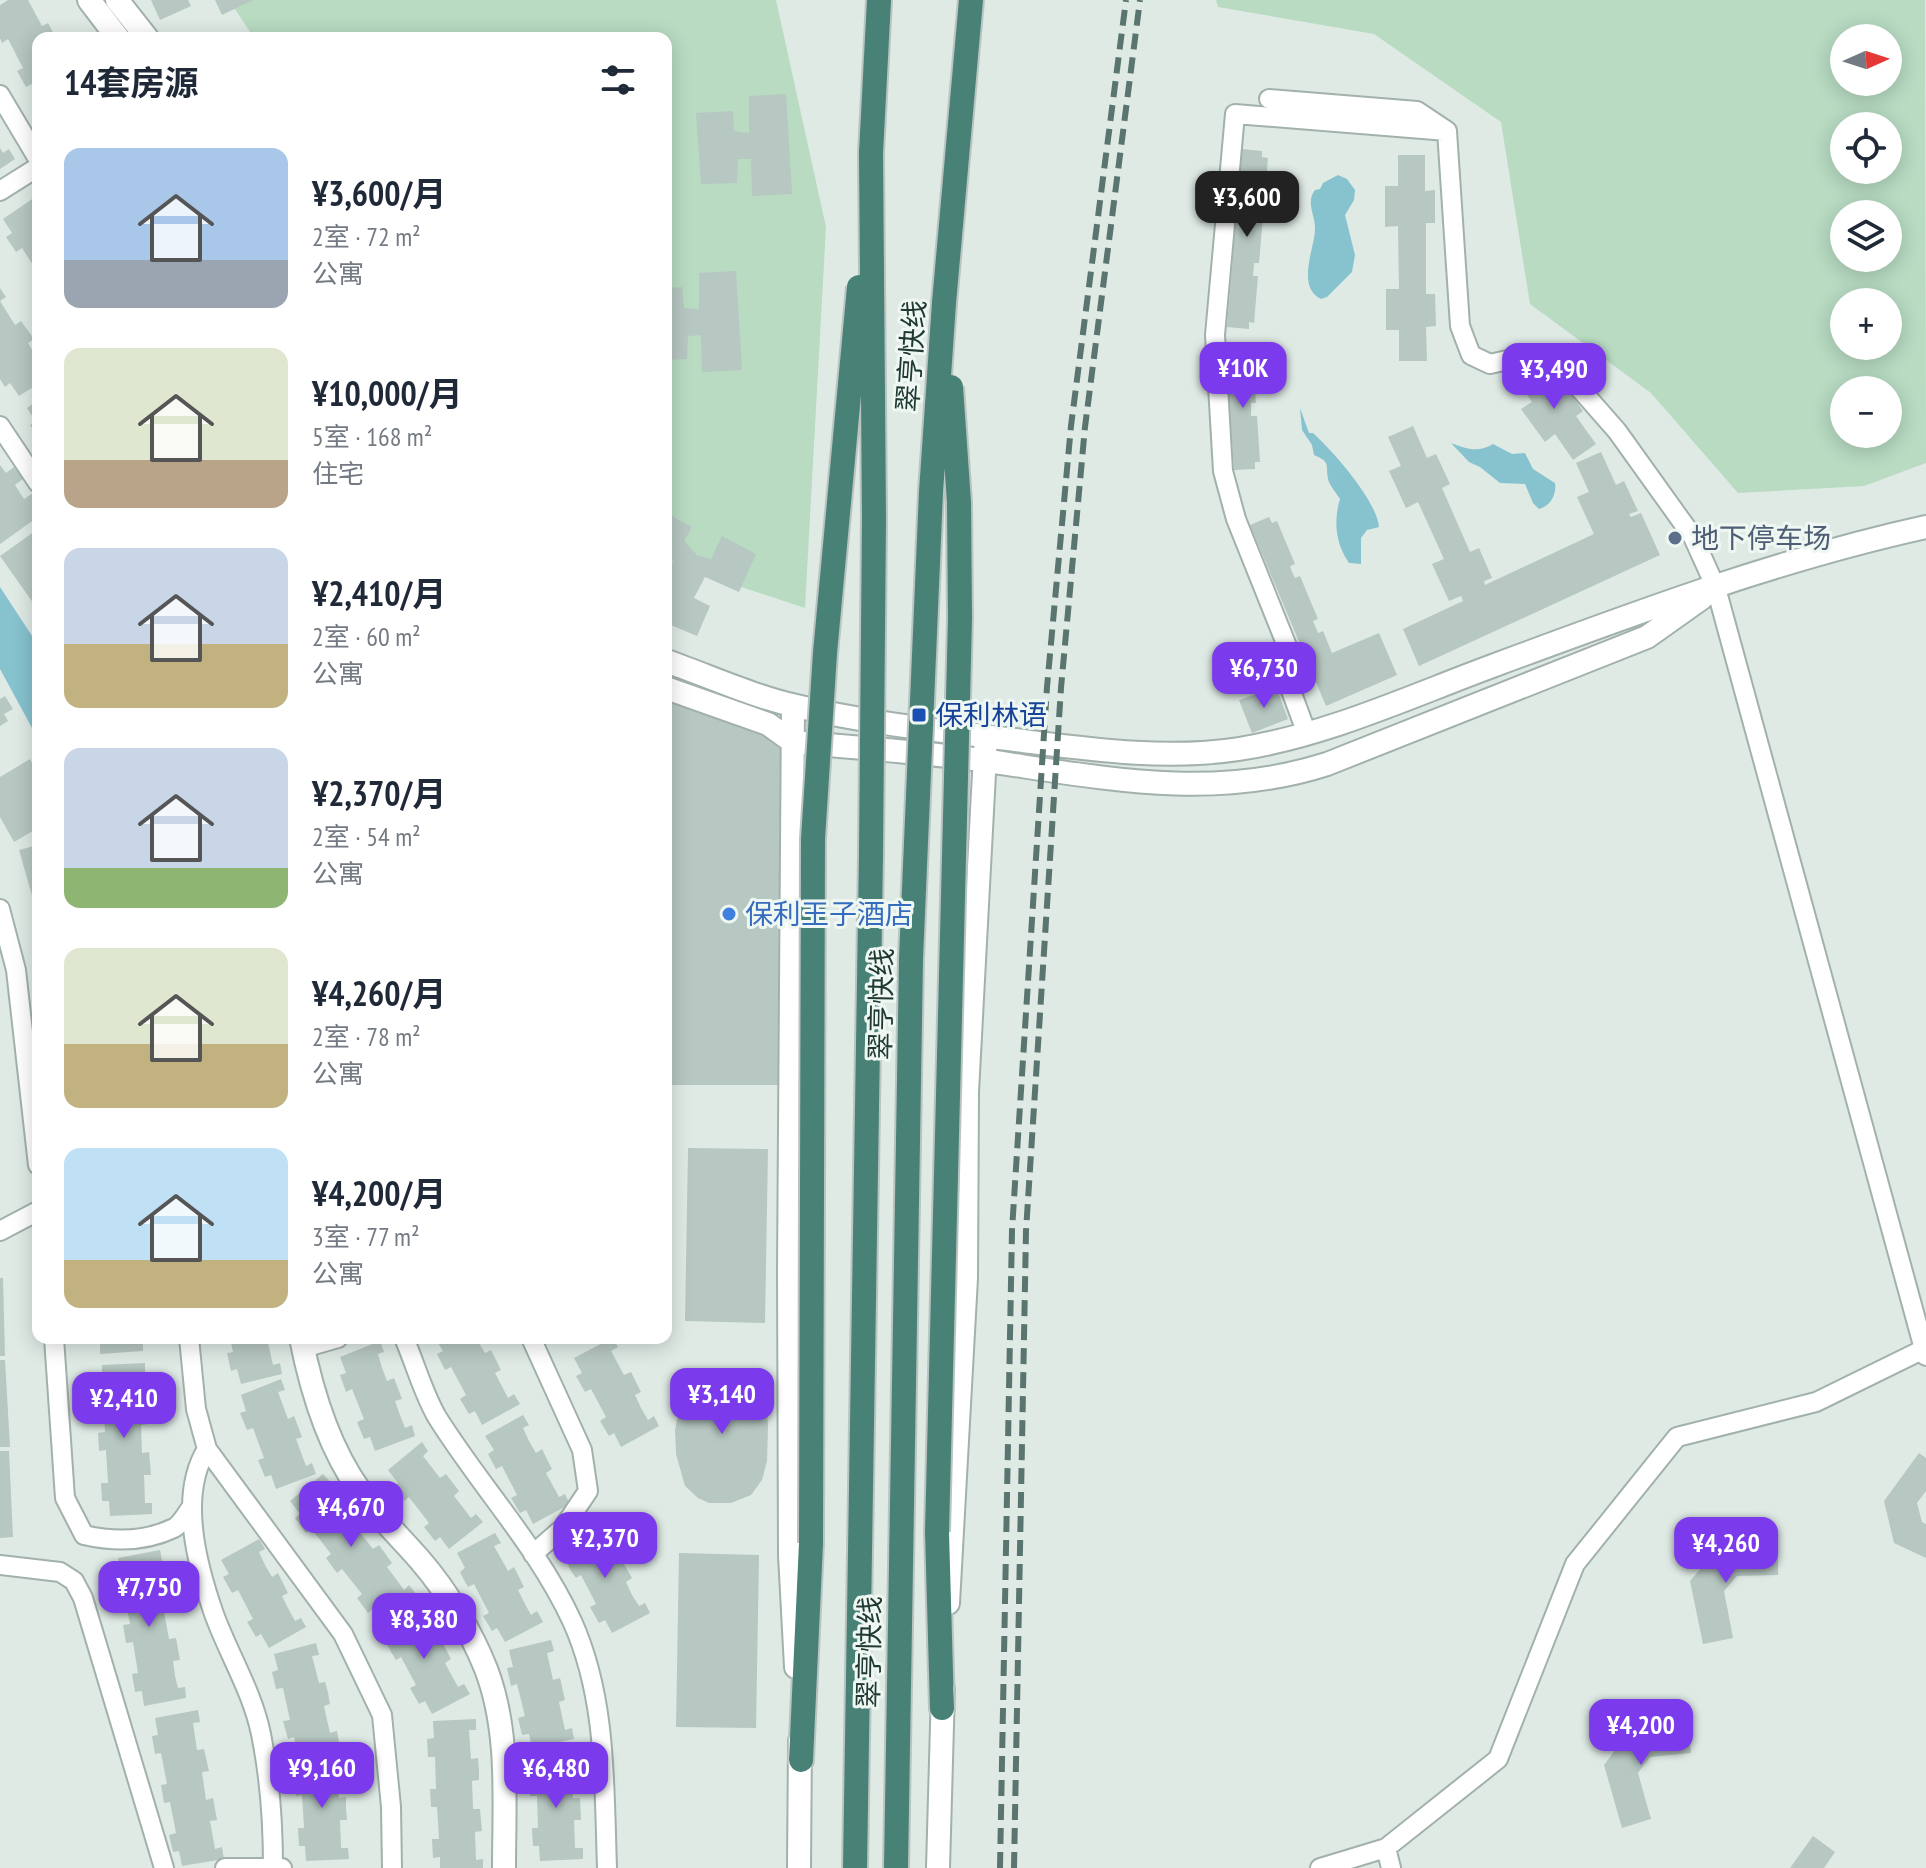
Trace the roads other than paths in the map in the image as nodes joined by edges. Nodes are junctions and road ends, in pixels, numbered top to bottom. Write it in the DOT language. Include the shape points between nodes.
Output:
graph roads {
  1 [pos="89,0"];
  2 [pos="117,0"];
  3 [pos="879,0"];
  4 [pos="971,0"];
  5 [pos="113,32"];
  6 [pos="142,32"];
  7 [pos="0,95"];
  8 [pos="1269,99"];
  9 [pos="1447,131"];
  10 [pos="32,149"];
  11 [pos="871,153"];
  12 [pos="32,171"];
  13 [pos="0,191"];
  14 [pos="944,303"];
  15 [pos="0,426"];
  16 [pos="32,474"];
  17 [pos="1926,527"];
  18 [pos="1716,588"];
  19 [pos="672,663"];
  20 [pos="672,690"];
  21 [pos="793,706"];
  22 [pos="1307,734"];
  23 [pos="986,736"];
  24 [pos="793,742"];
  25 [pos="985,761"];
  26 [pos="0,909"];
  27 [pos="32,1112"];
  28 [pos="32,1214"];
  29 [pos="0,1231"];
  30 [pos="54,1344"];
  31 [pos="190,1344"];
  32 [pos="302,1344"];
  33 [pos="406,1344"];
  34 [pos="534,1344"];
  35 [pos="1925,1352"];
  36 [pos="207,1449"];
  37 [pos="190,1509"];
  38 [pos="533,1554"];
  39 [pos="0,1565"];
  40 [pos="942,1708"];
  41 [pos="801,1760"];
  42 [pos="1386,1848"];
  43 [pos="273,1867"];
  44 [pos="164,1868"];
  45 [pos="225,1868"];
  46 [pos="285,1868"];
  47 [pos="392,1868"];
  48 [pos="504,1868"];
  49 [pos="607,1868"];
  50 [pos="799,1868"];
  51 [pos="855,1868"];
  52 [pos="896,1868"];
  53 [pos="938,1868"];
  54 [pos="1320,1868"];
  55 [pos="1391,1868"];
  1 -- 5 [label="street"];
  2 -- 6 [label="street"];
  3 -- 11 [label="highway, 翠亨快线"];
  4 -- 14 [label="highway, 翠亨快线"];
  7 -- 10 [label="street"];
  8 -- 9 [label="street" via="1417,111"];
  9 -- 18 [label="street" via="1460,326 1471,355 1490,364 1541,357 1567,374 1617,431 1693,537"];
  9 -- 22 [label="street" via="1235,114 1215,335 1223,471 1236,519 1295,666 1290,688"];
  11 -- 41 [label="highway, bridge" via="813,839 811,1543"];
  11 -- 51 [label="highway, 翠亨快线, bridge" via="872,806"];
  12 -- 13 [label="street"];
  14 -- 40 [label="highway, bridge" via="959,502 960,619 937,1532"];
  14 -- 52 [label="highway, 翠亨快线, bridge" via="911,959"];
  15 -- 16 [label="street"];
  17 -- 18 [label="street" via="1854,543"];
  18 -- 22 [label="street" via="1641,610"];
  18 -- 25 [label="street" via="1647,637 1288,776 1190,785 1097,779"];
  18 -- 35 [label="street"];
  19 -- 21 [label="street"];
  20 -- 24 [label="street" via="768,724"];
  21 -- 23 [label="street"];
  21 -- 24 [label="street"];
  22 -- 23 [label="street" via="1238,749 1172,754"];
  23 -- 25 [label="street"];
  24 -- 25 [label="street"];
  24 -- 41 [label="street" via="790,1555"];
  25 -- 40 [label="street" via="967,1092 966,1278"];
  26 -- 27 [label="street" via="16,970"];
  28 -- 29 [label="street"];
  30 -- 37 [label="street" via="65,1498 84,1535 135,1540 176,1528"];
  31 -- 36 [label="street" via="196,1409"];
  32 -- 48 [label="street" via="339,1455 360,1491 442,1590 485,1667 501,1731"];
  33 -- 38 [label="street" via="435,1414"];
  34 -- 38 [label="street" via="582,1450 588,1491 563,1528"];
  35 -- 42 [label="street" via="1816,1402 1677,1437 1575,1564 1498,1759"];
  36 -- 37 [label="street" via="196,1467"];
  36 -- 47 [label="street" via="343,1634 382,1715"];
  37 -- 43 [label="street" via="214,1615 244,1678 261,1733 273,1812"];
  38 -- 49 [label="street" via="572,1622 597,1702"];
  39 -- 44 [label="street" via="60,1572 74,1581"];
  40 -- 53 [label="street"];
  41 -- 50 [label="street"];
  42 -- 54 [label="street"];
  42 -- 55 [label="street"];
  43 -- 45 [label="street"];
  43 -- 46 [label="street"];
}
